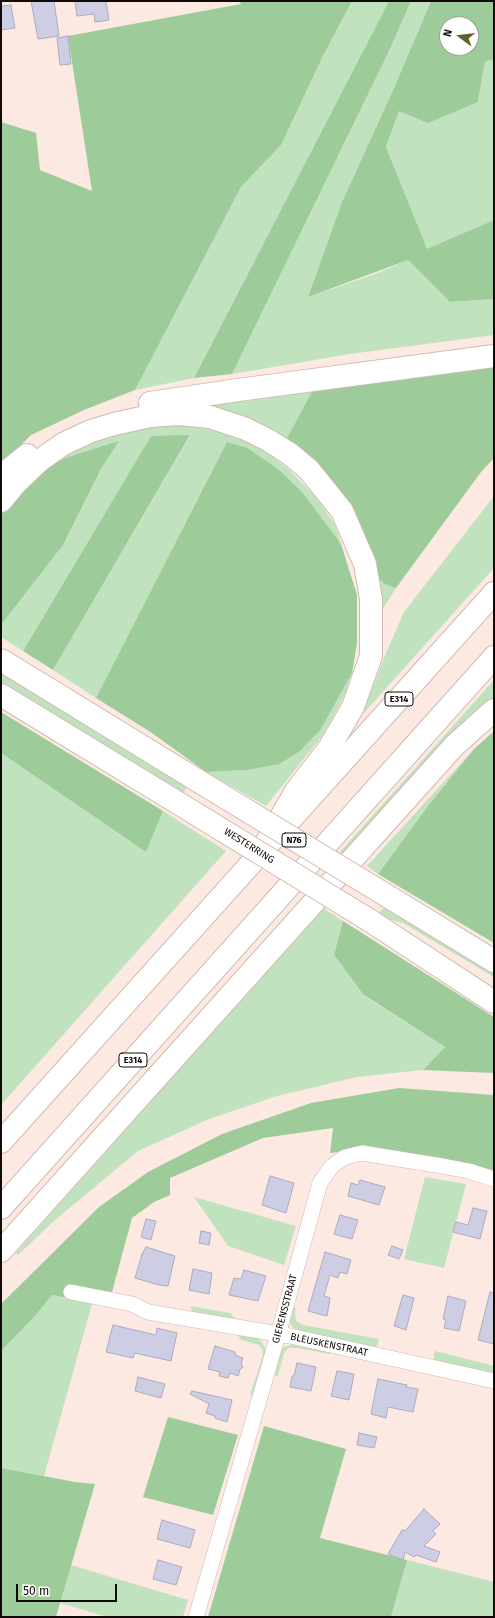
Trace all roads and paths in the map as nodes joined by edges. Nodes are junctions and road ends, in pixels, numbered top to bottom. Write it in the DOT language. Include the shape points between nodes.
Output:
graph roads {
  1 [pos="494,356"];
  2 [pos="4,475"];
  3 [pos="1,500"];
  4 [pos="494,593"];
  5 [pos="494,657"];
  6 [pos="1,660"];
  7 [pos="1,695"];
  8 [pos="494,710"];
  9 [pos="261,852"];
  10 [pos="494,961"];
  11 [pos="494,1002"];
  12 [pos="1,1142"];
  13 [pos="494,1179"];
  14 [pos="1,1208"];
  15 [pos="1,1251"];
  16 [pos="71,1292"];
  17 [pos="278,1335"];
  18 [pos="494,1380"];
  19 [pos="196,1617"];
  1 -- 2 [label="highway" via="238,390 118,409 90,417 50,436"];
  3 -- 9 [label="highway" via="39,461 63,444 114,424 150,416 179,414 210,417 246,429 268,440 309,470 342,511 365,564 371,599 370,656 354,707 329,748 296,791"];
  4 -- 9 [label="highway, E314"];
  5 -- 14 [label="highway, E314"];
  6 -- 10 [label="highway, N76, bridge"];
  7 -- 11 [label="highway, WESTERRING, bridge" via="369,920"];
  8 -- 15 [label="highway" via="444,758"];
  9 -- 12 [label="highway, E314"];
  13 -- 17 [label="street, GIERENSSTRAAT" via="442,1166 362,1153 344,1157 331,1167 320,1183"];
  16 -- 17 [label="street, BLEUSKENSTRAAT" via="132,1304 148,1312"];
  17 -- 18 [label="street, BLEUSKENSTRAAT"];
  17 -- 19 [label="street, GIERENSSTRAAT"];
}
